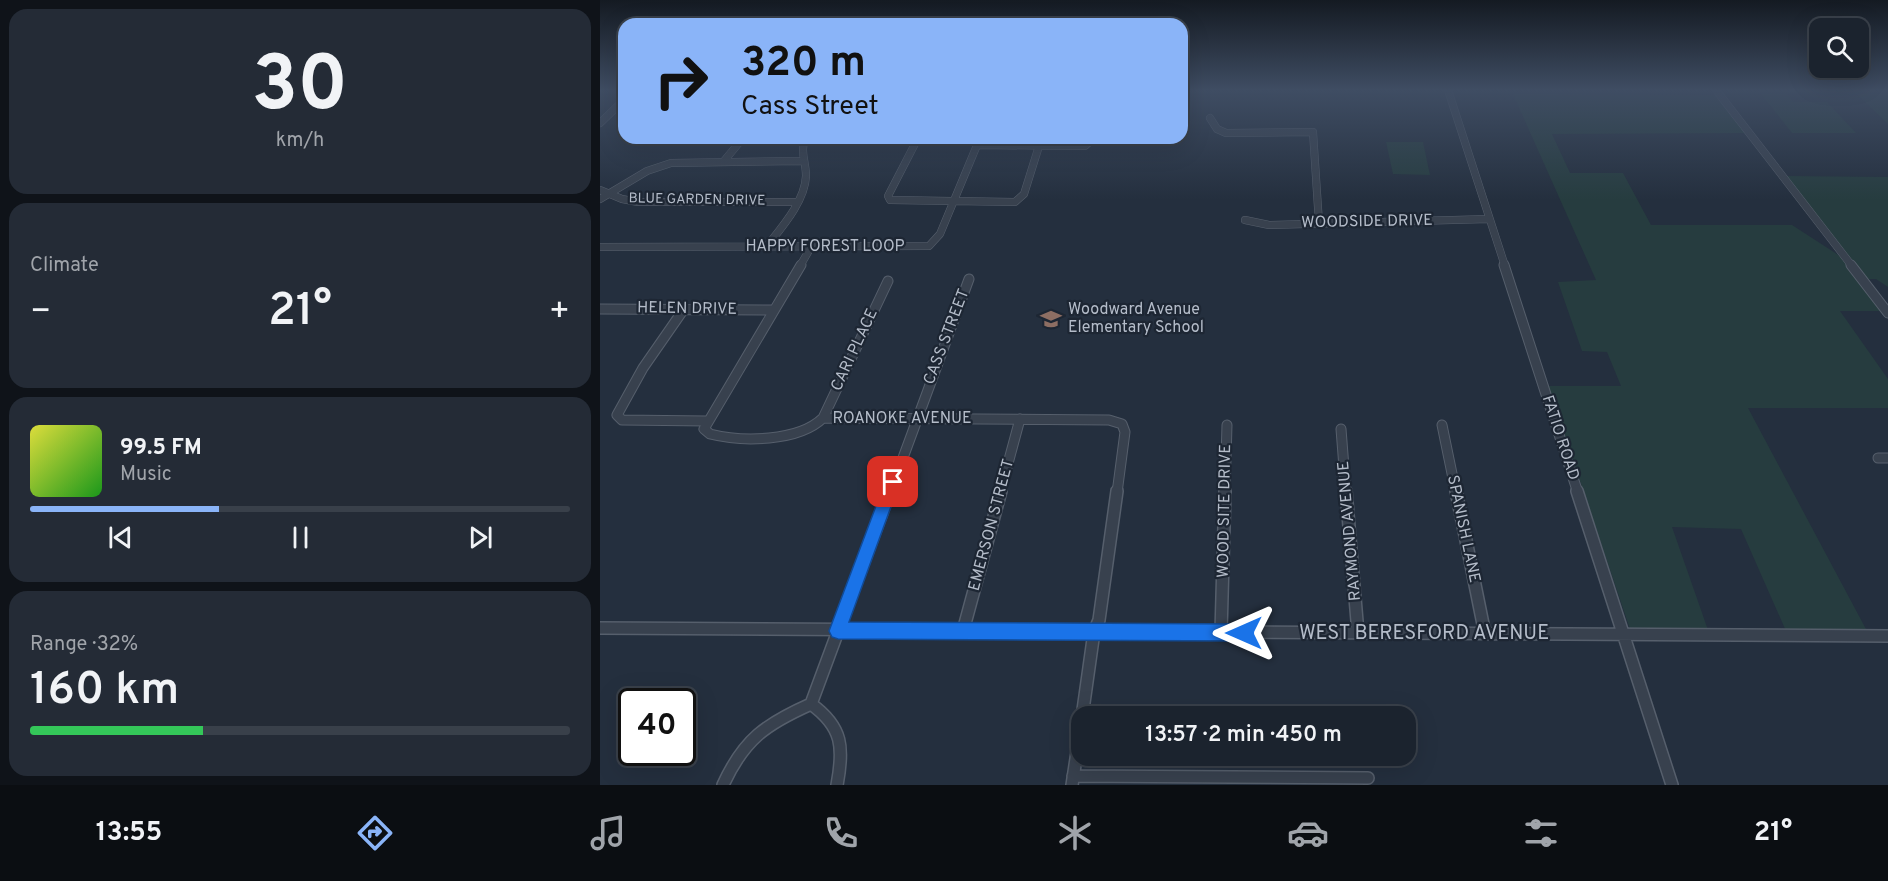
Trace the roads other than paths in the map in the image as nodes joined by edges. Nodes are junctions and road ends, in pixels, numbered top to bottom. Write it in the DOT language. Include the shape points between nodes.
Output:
graph roads {
  1 [pos="1215,127"];
  2 [pos="1460,127"];
  3 [pos="1744,127"];
  4 [pos="738,144"];
  5 [pos="805,144"];
  6 [pos="915,144"];
  7 [pos="978,144"];
  8 [pos="1009,144"];
  9 [pos="1091,144"];
  10 [pos="1039,146"];
  11 [pos="802,161"];
  12 [pos="724,162"];
  13 [pos="600,190"];
  14 [pos="610,193"];
  15 [pos="600,199"];
  16 [pos="796,201"];
  17 [pos="953,202"];
  18 [pos="1245,219"];
  19 [pos="1489,219"];
  20 [pos="1319,224"];
  21 [pos="600,246"];
  22 [pos="767,246"];
  23 [pos="811,247"];
  24 [pos="969,279"];
  25 [pos="888,281"];
  26 [pos="684,309"];
  27 [pos="601,310"];
  28 [pos="773,310"];
  29 [pos="1888,313"];
  30 [pos="823,418"];
  31 [pos="916,419"];
  32 [pos="1020,419"];
  33 [pos="707,421"];
  34 [pos="1227,425"];
  35 [pos="1442,425"];
  36 [pos="1341,429"];
  37 [pos="600,628"];
  38 [pos="838,631"];
  39 [pos="963,631"];
  40 [pos="1095,632"];
  41 [pos="1221,633"];
  42 [pos="1358,633"];
  43 [pos="1485,634"];
  44 [pos="1625,635"];
  45 [pos="1888,636"];
  46 [pos="811,704"];
  47 [pos="1084,706"];
  48 [pos="1368,778"];
  49 [pos="1072,780"];
  50 [pos="723,785"];
  51 [pos="837,785"];
  52 [pos="1672,785"];
  1 -- 20 [label="street" via="1226,133 1313,132"];
  2 -- 19 [label="street, FATIO ROAD"];
  3 -- 29 [label="street"];
  4 -- 12 [label="street"];
  5 -- 11 [label="street"];
  6 -- 17 [label="street" via="888,196 890,200"];
  7 -- 17 [label="street, HAPPY FOREST LOOP"];
  8 -- 10 [label="street"];
  9 -- 10 [label="street"];
  10 -- 17 [label="street" via="1021,199"];
  11 -- 12 [label="street"];
  11 -- 16 [label="street" via="806,175"];
  12 -- 14 [label="street" via="659,165"];
  13 -- 14 [label="street, BLUE GARDEN DRIVE"];
  14 -- 15 [label="street"];
  14 -- 16 [label="street, BLUE GARDEN DRIVE" via="646,202"];
  16 -- 22 [label="street"];
  17 -- 23 [label="street, HAPPY FOREST LOOP" via="940,234 928,246"];
  18 -- 20 [label="street, WOODSIDE DRIVE" via="1269,225"];
  19 -- 20 [label="street, WOODSIDE DRIVE"];
  19 -- 44 [label="street, FATIO ROAD"];
  21 -- 22 [label="street, HAPPY FOREST LOOP"];
  22 -- 23 [label="street, HAPPY FOREST LOOP"];
  23 -- 28 [label="street"];
  24 -- 31 [label="street, CASS STREET"];
  25 -- 30 [label="street, CARI PLACE"];
  26 -- 27 [label="street, HELEN DRIVE"];
  26 -- 28 [label="street, HELEN DRIVE"];
  26 -- 33 [label="street" via="617,415 622,420"];
  28 -- 33 [label="street"];
  30 -- 31 [label="street, ROANOKE AVENUE"];
  30 -- 33 [label="street, ROANOKE AVENUE" via="816,428 794,436 710,434 704,429"];
  31 -- 32 [label="street, ROANOKE AVENUE"];
  31 -- 38 [label="street, CASS STREET"];
  32 -- 39 [label="street, EMERSON STREET"];
  32 -- 40 [label="street, ROANOKE AVENUE" via="1108,420 1122,424 1125,432"];
  34 -- 41 [label="street, WOOD SITE DRIVE"];
  35 -- 43 [label="street, SPANISH LANE"];
  36 -- 42 [label="street, RAYMOND AVENUE"];
  37 -- 38 [label="street, WEST BERESFORD AVENUE"];
  38 -- 39 [label="street, WEST BERESFORD AVENUE"];
  38 -- 46 [label="street, CASS STREET"];
  39 -- 40 [label="street, WEST BERESFORD AVENUE"];
  40 -- 41 [label="street, WEST BERESFORD AVENUE"];
  40 -- 47 [label="street"];
  41 -- 42 [label="street, WEST BERESFORD AVENUE"];
  42 -- 43 [label="street, WEST BERESFORD AVENUE"];
  43 -- 44 [label="street, WEST BERESFORD AVENUE"];
  44 -- 45 [label="street, WEST BERESFORD AVENUE"];
  44 -- 52 [label="street, FATIO ROAD"];
  46 -- 50 [label="street" via="771,722 746,743"];
  46 -- 51 [label="street" via="834,723 842,747"];
  48 -- 49 [label="street"];
}
